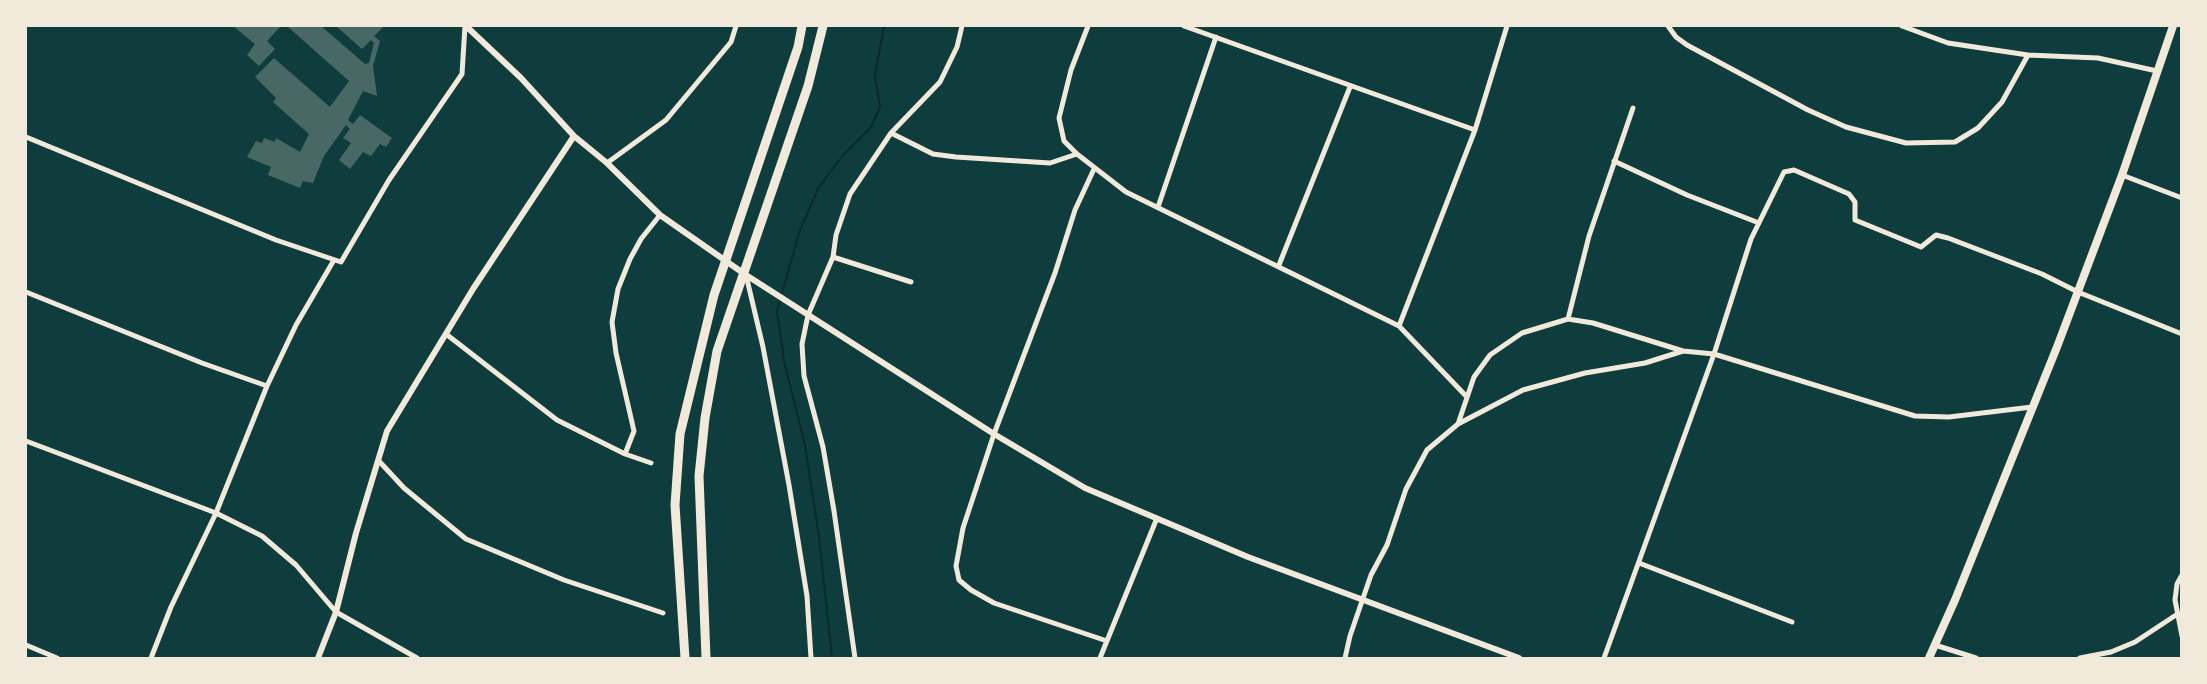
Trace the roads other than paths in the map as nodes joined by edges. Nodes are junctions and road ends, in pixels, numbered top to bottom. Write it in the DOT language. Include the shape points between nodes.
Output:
graph roads {
  1 [pos="466,26"];
  2 [pos="736,26"];
  3 [pos="802,26"];
  4 [pos="823,26"];
  5 [pos="962,26"];
  6 [pos="1088,26"];
  7 [pos="1184,26"];
  8 [pos="1507,26"];
  9 [pos="1668,26"];
  10 [pos="1902,26"];
  11 [pos="2173,26"];
  12 [pos="1216,37"];
  13 [pos="2028,55"];
  14 [pos="2157,71"];
  15 [pos="1350,87"];
  16 [pos="1633,108"];
  17 [pos="1475,130"];
  18 [pos="891,133"];
  19 [pos="574,136"];
  20 [pos="26,137"];
  21 [pos="1077,154"];
  22 [pos="1614,161"];
  23 [pos="607,163"];
  24 [pos="1094,168"];
  25 [pos="2122,176"];
  26 [pos="2181,198"];
  27 [pos="1158,207"];
  28 [pos="660,216"];
  29 [pos="1759,223"];
  30 [pos="833,257"];
  31 [pos="334,260"];
  32 [pos="1279,265"];
  33 [pos="746,275"];
  34 [pos="911,282"];
  35 [pos="26,292"];
  36 [pos="2078,292"];
  37 [pos="808,315"];
  38 [pos="1568,319"];
  39 [pos="1399,326"];
  40 [pos="446,334"];
  41 [pos="2181,334"];
  42 [pos="1683,351"];
  43 [pos="1714,354"];
  44 [pos="267,386"];
  45 [pos="1466,396"];
  46 [pos="2032,407"];
  47 [pos="1458,424"];
  48 [pos="994,434"];
  49 [pos="26,441"];
  50 [pos="626,454"];
  51 [pos="378,460"];
  52 [pos="651,463"];
  53 [pos="216,513"];
  54 [pos="1157,519"];
  55 [pos="1639,563"];
  56 [pos="2181,575"];
  57 [pos="1362,599"];
  58 [pos="336,612"];
  59 [pos="663,613"];
  60 [pos="2176,615"];
  61 [pos="1792,622"];
  62 [pos="2181,636"];
  63 [pos="1107,641"];
  64 [pos="26,645"];
  65 [pos="1935,645"];
  66 [pos="57,658"];
  67 [pos="151,658"];
  68 [pos="318,658"];
  69 [pos="417,658"];
  70 [pos="685,658"];
  71 [pos="706,658"];
  72 [pos="811,658"];
  73 [pos="855,658"];
  74 [pos="1100,658"];
  75 [pos="1345,658"];
  76 [pos="1519,658"];
  77 [pos="1604,658"];
  78 [pos="1929,658"];
  79 [pos="1976,658"];
  80 [pos="2080,658"];
  1 -- 19 [label="street"];
  1 -- 31 [label="street" via="462,74 389,180 341,262"];
  2 -- 23 [label="street" via="731,42 666,120"];
  3 -- 70 [label="highway" via="714,295 680,434 675,505"];
  4 -- 71 [label="highway" via="808,86 717,351 699,476"];
  5 -- 18 [label="street" via="957,47 940,82"];
  6 -- 21 [label="street" via="1059,118 1064,141"];
  7 -- 12 [label="street"];
  8 -- 17 [label="street"];
  9 -- 13 [label="street" via="1676,37 1697,51 1808,110 1846,127 1906,143 1955,142 1978,128 2002,102"];
  10 -- 13 [label="street" via="1948,43"];
  11 -- 14 [label="main road"];
  12 -- 15 [label="street"];
  12 -- 27 [label="street"];
  13 -- 14 [label="street" via="2098,58"];
  14 -- 25 [label="main road"];
  15 -- 17 [label="street"];
  15 -- 32 [label="street"];
  16 -- 22 [label="street"];
  17 -- 39 [label="street"];
  18 -- 21 [label="street" via="933,154 956,157 1050,163"];
  18 -- 30 [label="street" via="850,194"];
  19 -- 23 [label="street"];
  19 -- 40 [label="street"];
  20 -- 31 [label="street"];
  21 -- 24 [label="street"];
  22 -- 29 [label="street"];
  22 -- 38 [label="street" via="1589,236"];
  23 -- 28 [label="street"];
  24 -- 27 [label="street" via="1126,192"];
  24 -- 48 [label="street" via="1075,210"];
  25 -- 26 [label="street"];
  25 -- 36 [label="main road"];
  27 -- 32 [label="street"];
  28 -- 33 [label="street"];
  28 -- 50 [label="street" via="630,259 618,289 612,322 634,431"];
  29 -- 36 [label="street" via="1784,172 1794,170 1849,194 1855,202 1855,220 1921,247 1936,235 1948,238"];
  29 -- 43 [label="street"];
  30 -- 34 [label="street"];
  30 -- 37 [label="street"];
  31 -- 44 [label="street" via="296,325"];
  32 -- 39 [label="street"];
  33 -- 37 [label="street"];
  33 -- 72 [label="street" via="789,485 807,596"];
  35 -- 44 [label="street"];
  36 -- 41 [label="street"];
  36 -- 46 [label="main road"];
  37 -- 48 [label="street"];
  37 -- 73 [label="street" via="802,344 804,376 825,457"];
  38 -- 42 [label="street"];
  38 -- 45 [label="street" via="1522,333 1490,355"];
  39 -- 45 [label="street"];
  40 -- 50 [label="street" via="557,420"];
  40 -- 51 [label="street" via="387,431"];
  42 -- 43 [label="street"];
  42 -- 47 [label="street" via="1523,390"];
  43 -- 46 [label="street" via="1915,416 1949,417"];
  43 -- 55 [label="street"];
  44 -- 53 [label="street"];
  45 -- 47 [label="street"];
  46 -- 65 [label="main road"];
  47 -- 57 [label="street" via="1427,450 1406,489 1387,545"];
  48 -- 54 [label="street" via="1085,488"];
  48 -- 63 [label="street" via="963,528 956,566 959,580 1010,608"];
  49 -- 53 [label="street"];
  50 -- 52 [label="street"];
  51 -- 58 [label="street"];
  51 -- 59 [label="street" via="404,488 466,539 564,580"];
  53 -- 58 [label="street" via="262,536 296,565"];
  53 -- 67 [label="street"];
  54 -- 57 [label="street"];
  54 -- 63 [label="street"];
  55 -- 61 [label="street"];
  55 -- 77 [label="street"];
  56 -- 60 [label="street"];
  57 -- 75 [label="street"];
  57 -- 76 [label="street"];
  58 -- 68 [label="street"];
  58 -- 69 [label="street"];
  60 -- 62 [label="street"];
  60 -- 80 [label="street" via="2135,642"];
  63 -- 74 [label="street"];
  64 -- 66 [label="street"];
  65 -- 78 [label="main road"];
  65 -- 79 [label="street"];
}
